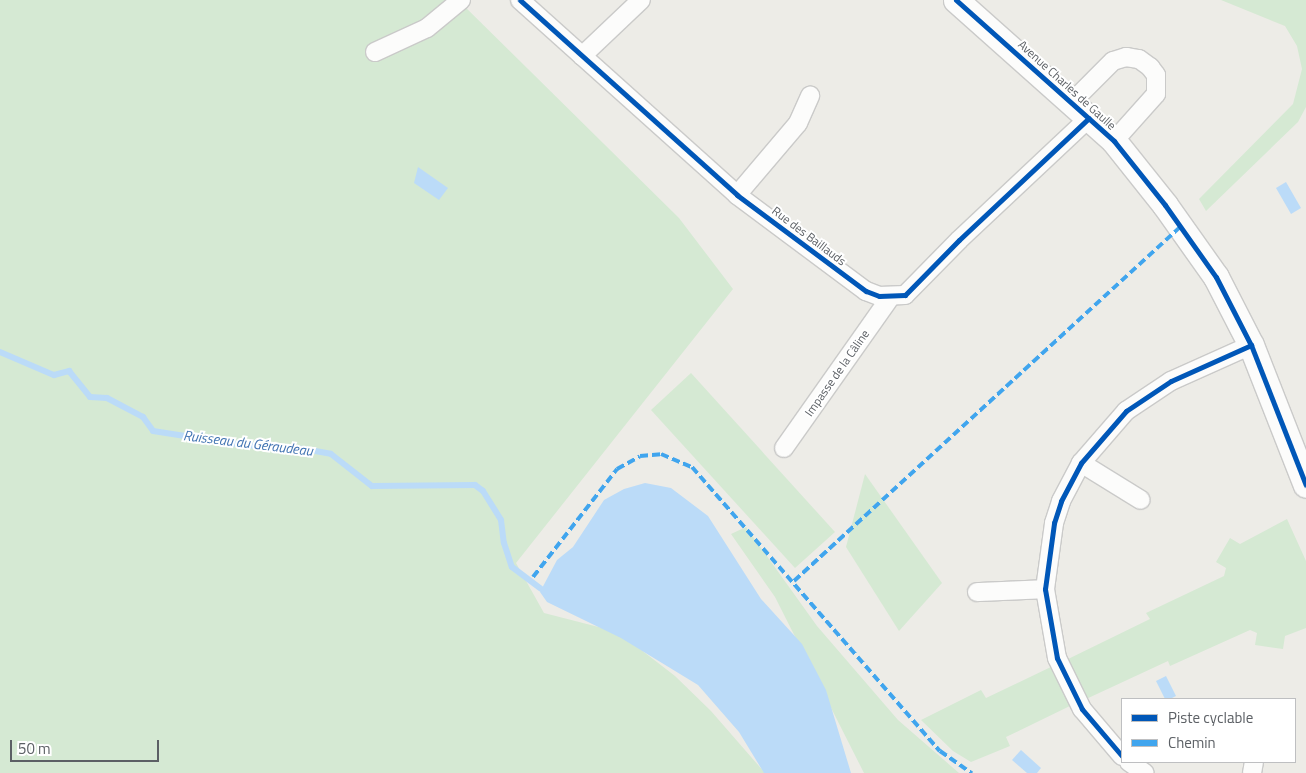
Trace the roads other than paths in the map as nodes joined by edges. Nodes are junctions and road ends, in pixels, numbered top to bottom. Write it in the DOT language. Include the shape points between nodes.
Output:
graph roads {
  1 [pos="461,0"];
  2 [pos="520,0"];
  3 [pos="641,0"];
  4 [pos="956,0"];
  5 [pos="375,52"];
  6 [pos="582,56"];
  7 [pos="810,96"];
  8 [pos="1081,110"];
  9 [pos="1114,141"];
  10 [pos="737,195"];
  11 [pos="890,298"];
  12 [pos="1251,345"];
  13 [pos="784,448"];
  14 [pos="1081,463"];
  15 [pos="1306,484"];
  16 [pos="1140,500"];
  17 [pos="1045,589"];
  18 [pos="977,592"];
  19 [pos="1121,755"];
  20 [pos="1130,763"];
  21 [pos="1145,773"];
  1 -- 5 [label="street" via="426,28"];
  2 -- 6 [label="street, Rue des Baillauds"];
  3 -- 6 [label="street"];
  4 -- 8 [label="street, Avenue Charles de Gaulle"];
  6 -- 10 [label="street, Rue des Baillauds"];
  7 -- 10 [label="street" via="798,122"];
  8 -- 9 [label="street, Avenue Charles de Gaulle"];
  8 -- 9 [label="street" via="1113,61 1126,57 1139,59 1150,67 1156,75 1156,94"];
  8 -- 11 [label="street" via="906,295"];
  9 -- 12 [label="street, Avenue Charles de Gaulle" via="1216,277"];
  10 -- 11 [label="street, Rue des Baillauds" via="866,291"];
  11 -- 13 [label="street, Impasse de la Câline"];
  12 -- 14 [label="street" via="1220,357 1148,395 1104,433"];
  12 -- 15 [label="street, Avenue Charles de Gaulle"];
  14 -- 16 [label="street"];
  14 -- 17 [label="street" via="1061,500 1054,523"];
  17 -- 18 [label="street"];
  17 -- 19 [label="street" via="1057,658 1067,683 1104,738"];
  20 -- 21 [label="street"];
}
